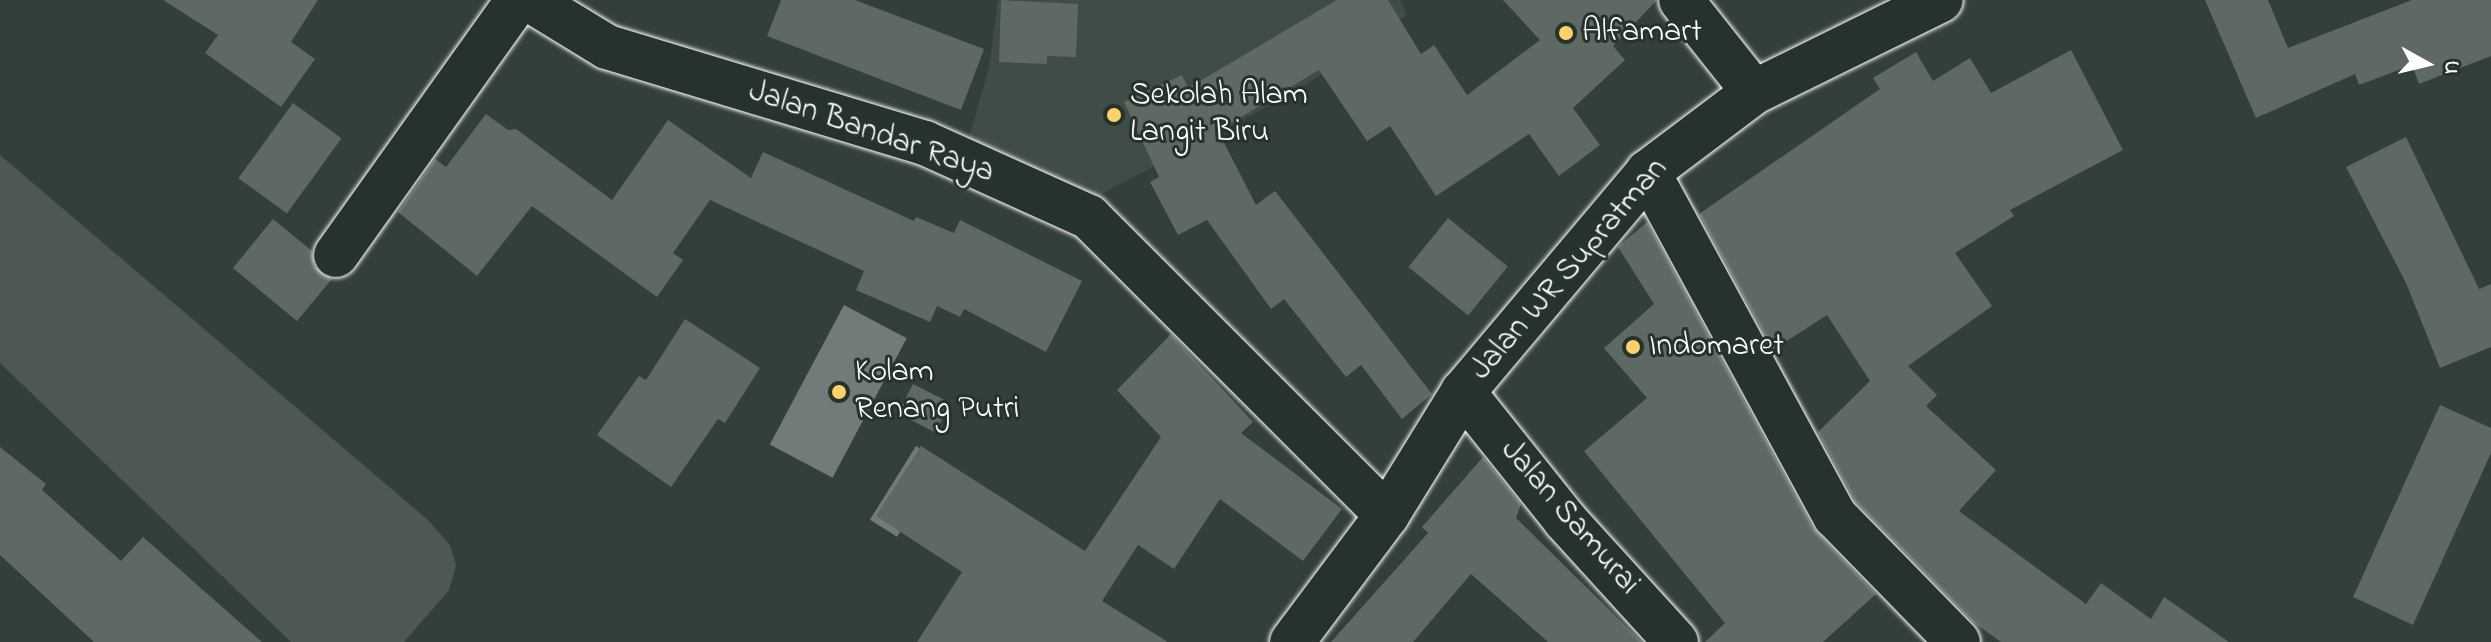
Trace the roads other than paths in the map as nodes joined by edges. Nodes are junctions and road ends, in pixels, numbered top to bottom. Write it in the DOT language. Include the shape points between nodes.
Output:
graph roads {
  1 [pos="518,0"];
  2 [pos="530,0"];
  3 [pos="1681,0"];
  4 [pos="1941,0"];
  5 [pos="1754,92"];
  6 [pos="1648,172"];
  7 [pos="336,255"];
  8 [pos="1463,392"];
  9 [pos="1387,515"];
  10 [pos="1292,642"];
  11 [pos="1676,642"];
  12 [pos="1958,642"];
  1 -- 7 [label="main road"];
  2 -- 9 [label="main road, Jalan Bandar Raya" via="607,47 925,143 1089,217"];
  3 -- 5 [label="main road"];
  4 -- 5 [label="main road, Jalan WR Supratman"];
  5 -- 6 [label="main road, Jalan WR Supratman"];
  6 -- 8 [label="main road, Jalan WR Supratman"];
  6 -- 12 [label="main road" via="1835,516"];
  8 -- 9 [label="main road, Jalan WR Supratman"];
  8 -- 11 [label="main road, Jalan Samurai" via="1565,520"];
  9 -- 10 [label="main road, Jalan WR Supratman"];
}
